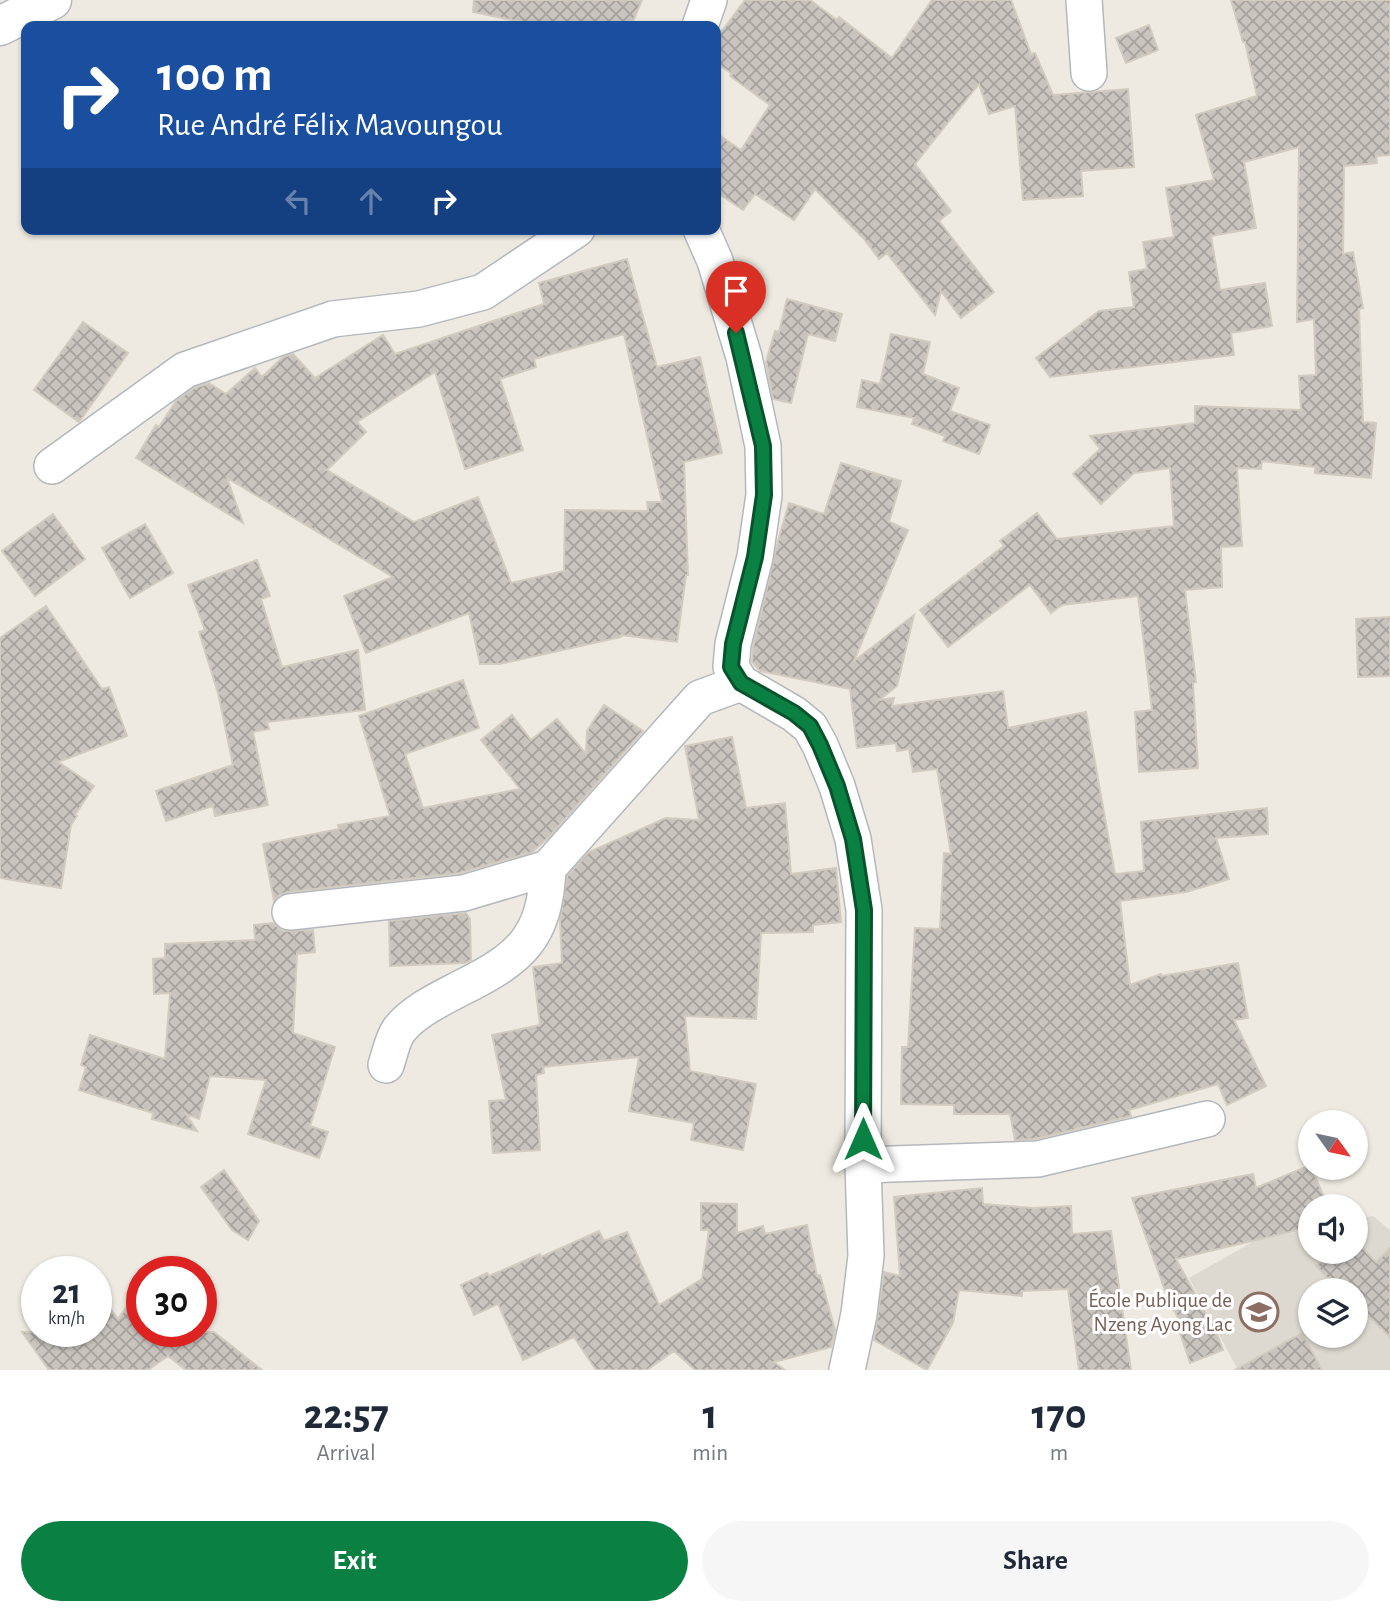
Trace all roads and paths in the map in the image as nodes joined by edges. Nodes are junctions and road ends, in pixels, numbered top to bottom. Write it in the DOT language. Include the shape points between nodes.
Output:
graph roads {
  1 [pos="52,0"];
  2 [pos="709,0"];
  3 [pos="1084,0"];
  4 [pos="701,21"];
  5 [pos="0,26"];
  6 [pos="1089,73"];
  7 [pos="568,235"];
  8 [pos="704,235"];
  9 [pos="52,466"];
  10 [pos="741,683"];
  11 [pos="548,868"];
  12 [pos="290,912"];
  13 [pos="386,1065"];
  14 [pos="1207,1119"];
  15 [pos="863,1165"];
  16 [pos="847,1370"];
  1 -- 5 [label="street"];
  2 -- 4 [label="street"];
  3 -- 6 [label="street"];
  7 -- 9 [label="street" via="483,292 419,309 333,319 185,370"];
  8 -- 10 [label="street" via="744,357 763,446 764,495 755,557 733,644 731,667"];
  10 -- 11 [label="street" via="700,698"];
  10 -- 15 [label="street" via="810,726 837,786 853,839 864,910"];
  11 -- 12 [label="street" via="464,893"];
  11 -- 13 [label="street" via="547,898 526,945 502,965 439,997 415,1016 400,1030"];
  14 -- 15 [label="street" via="1038,1159"];
  15 -- 16 [label="street" via="866,1256"];
}
